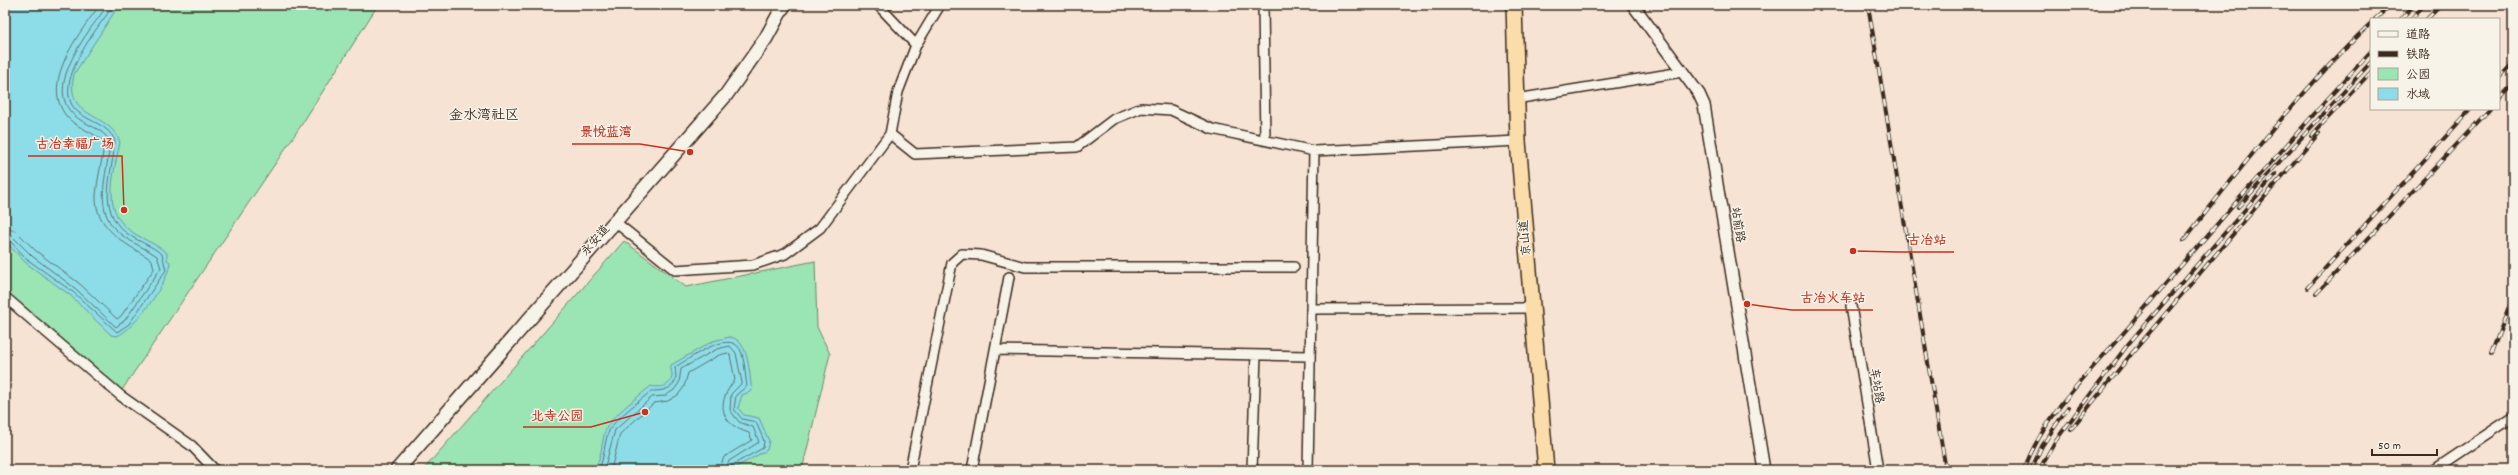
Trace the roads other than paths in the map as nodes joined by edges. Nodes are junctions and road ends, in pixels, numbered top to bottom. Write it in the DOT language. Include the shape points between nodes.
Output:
graph roads {
  1 [pos="784,5"];
  2 [pos="878,5"];
  3 [pos="940,5"];
  4 [pos="1263,5"];
  5 [pos="1514,5"];
  6 [pos="1633,5"];
  7 [pos="916,45"];
  8 [pos="1682,72"];
  9 [pos="1516,99"];
  10 [pos="890,134"];
  11 [pos="1265,140"];
  12 [pos="1518,141"];
  13 [pos="1314,151"];
  14 [pos="614,221"];
  15 [pos="1294,267"];
  16 [pos="1009,277"];
  17 [pos="5,297"];
  18 [pos="1851,306"];
  19 [pos="1532,308"];
  20 [pos="1311,309"];
  21 [pos="995,350"];
  22 [pos="1256,355"];
  23 [pos="1310,356"];
  24 [pos="2513,417"];
  25 [pos="215,470"];
  26 [pos="397,470"];
  27 [pos="910,470"];
  28 [pos="972,470"];
  29 [pos="1252,470"];
  30 [pos="1308,470"];
  31 [pos="1546,470"];
  32 [pos="1764,470"];
  33 [pos="1878,470"];
  34 [pos="2434,470"];
  1 -- 14 [label="main road, 永安道" via="766,38 726,95"];
  2 -- 7 [label="street"];
  3 -- 7 [label="street"];
  4 -- 11 [label="street"];
  5 -- 9 [label="highway, 京山道"];
  6 -- 8 [label="street, 站前路"];
  7 -- 10 [label="street" via="898,92"];
  8 -- 9 [label="street"];
  8 -- 32 [label="street, 站前路" via="1704,104"];
  9 -- 12 [label="highway, 京山道"];
  10 -- 11 [label="street" via="915,154 1076,147 1114,119 1141,108 1171,110 1212,129"];
  10 -- 14 [label="street" via="820,228 785,254 753,265 676,270"];
  11 -- 13 [label="street"];
  12 -- 13 [label="street"];
  12 -- 19 [label="highway, 京山道"];
  13 -- 20 [label="street"];
  14 -- 26 [label="main road, 永安道"];
  15 -- 27 [label="street" via="1025,267 981,255 962,254 952,264"];
  16 -- 21 [label="street"];
  17 -- 25 [label="street" via="121,396 192,446"];
  18 -- 33 [label="street, 车站路"];
  19 -- 20 [label="street"];
  19 -- 31 [label="highway, 京山道"];
  20 -- 23 [label="street"];
  21 -- 22 [label="street"];
  21 -- 28 [label="street"];
  22 -- 23 [label="street"];
  22 -- 29 [label="street"];
  23 -- 30 [label="street"];
  24 -- 34 [label="street"];
}
